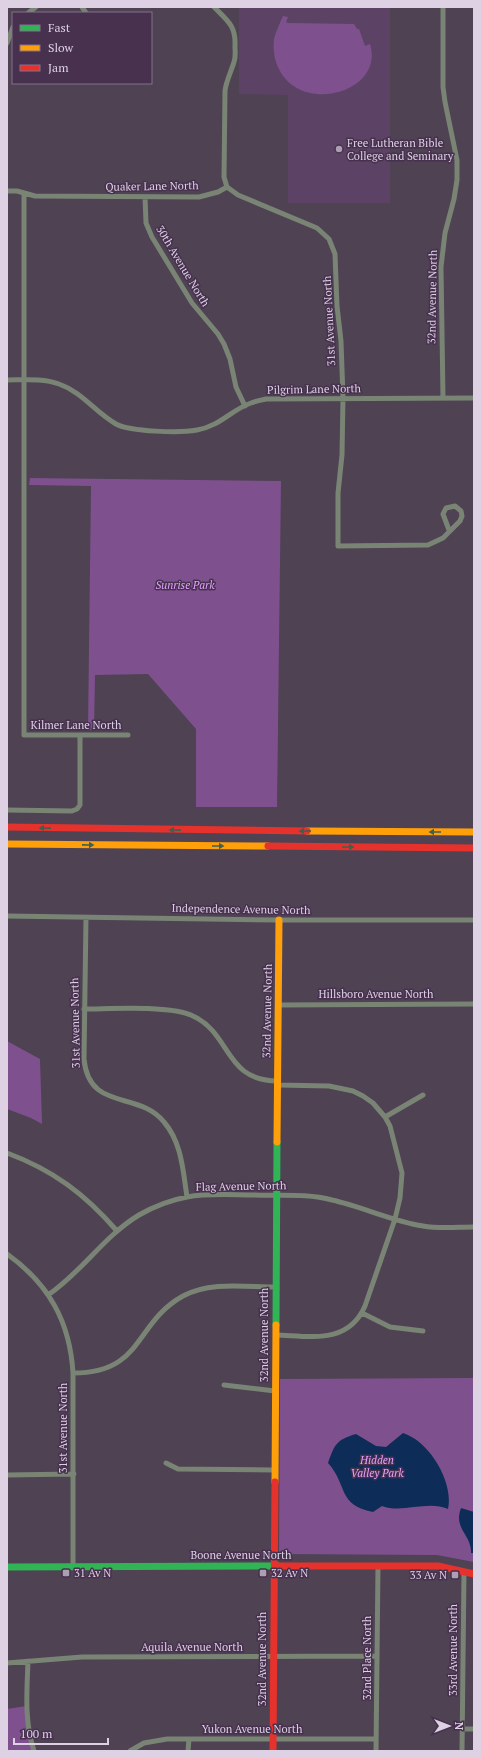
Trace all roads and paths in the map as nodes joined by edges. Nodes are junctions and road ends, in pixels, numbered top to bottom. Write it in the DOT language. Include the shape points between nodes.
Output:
graph roads {
  1 [pos="214,7"];
  2 [pos="443,7"];
  3 [pos="12,30"];
  4 [pos="7,43"];
  5 [pos="227,187"];
  6 [pos="7,191"];
  7 [pos="24,193"];
  8 [pos="145,197"];
  9 [pos="7,380"];
  10 [pos="24,380"];
  11 [pos="343,398"];
  12 [pos="443,398"];
  13 [pos="474,398"];
  14 [pos="245,406"];
  15 [pos="449,530"];
  16 [pos="80,735"];
  17 [pos="128,735"];
  18 [pos="7,810"];
  19 [pos="7,827"];
  20 [pos="474,832"];
  21 [pos="7,844"];
  22 [pos="474,848"];
  23 [pos="7,916"];
  24 [pos="86,917"];
  25 [pos="279,920"];
  26 [pos="474,920"];
  27 [pos="474,1004"];
  28 [pos="278,1005"];
  29 [pos="84,1009"];
  30 [pos="278,1083"];
  31 [pos="424,1095"];
  32 [pos="385,1117"];
  33 [pos="7,1153"];
  34 [pos="277,1196"];
  35 [pos="187,1197"];
  36 [pos="395,1219"];
  37 [pos="474,1227"];
  38 [pos="117,1231"];
  39 [pos="7,1254"];
  40 [pos="276,1287"];
  41 [pos="48,1295"];
  42 [pos="362,1313"];
  43 [pos="423,1331"];
  44 [pos="276,1335"];
  45 [pos="73,1373"];
  46 [pos="224,1385"];
  47 [pos="275,1391"];
  48 [pos="166,1464"];
  49 [pos="274,1470"];
  50 [pos="74,1474"];
  51 [pos="7,1475"];
  52 [pos="274,1566"];
  53 [pos="378,1566"];
  54 [pos="7,1567"];
  55 [pos="73,1567"];
  56 [pos="464,1572"];
  57 [pos="474,1574"];
  58 [pos="273,1656"];
  59 [pos="378,1656"];
  60 [pos="28,1661"];
  61 [pos="7,1663"];
  62 [pos="463,1729"];
  63 [pos="474,1729"];
  64 [pos="188,1739"];
  65 [pos="273,1739"];
  66 [pos="376,1739"];
  67 [pos="34,1751"];
  68 [pos="130,1751"];
  69 [pos="188,1751"];
  70 [pos="273,1751"];
  71 [pos="376,1751"];
  72 [pos="462,1751"];
  1 -- 5 [label="street" via="229,22 235,36 235,60 225,91 224,177"];
  2 -- 12 [label="street, 32nd Avenue North" via="445,102 457,160 457,180 445,233 441,267"];
  3 -- 4 [label="street"];
  5 -- 8 [label="street, Quaker Lane North" via="199,197"];
  5 -- 11 [label="street, 31st Avenue North" via="312,225 329,239 335,254"];
  6 -- 7 [label="street, Quaker Lane North"];
  7 -- 8 [label="street, Quaker Lane North" via="35,196"];
  7 -- 10 [label="street"];
  8 -- 14 [label="street, 30th Avenue North" via="146,223 152,237 192,303 224,344 230,358 236,387"];
  9 -- 10 [label="street, Pilgrim Lane North"];
  10 -- 14 [label="street, Pilgrim Lane North" via="49,381 66,387 82,396 116,424 139,430 197,430 215,424"];
  10 -- 16 [label="street, Kilmer Lane North" via="24,735"];
  11 -- 12 [label="street, Pilgrim Lane North"];
  11 -- 14 [label="street, Pilgrim Lane North" via="266,399"];
  11 -- 15 [label="street, 31st Avenue North" via="338,546 428,545 442,538"];
  12 -- 13 [label="street, Pilgrim Lane North"];
  15 -- 15 [label="street" via="462,516 461,511 455,506 446,508 443,514"];
  16 -- 17 [label="street, Kilmer Lane North"];
  16 -- 18 [label="street" via="80,805 77,810"];
  20 -- 19 [label="main road, one-way"];
  21 -- 22 [label="main road, one-way"];
  23 -- 24 [label="street, Independence Avenue North"];
  24 -- 25 [label="street, Independence Avenue North"];
  24 -- 29 [label="street, 31st Avenue North"];
  25 -- 26 [label="street, Independence Avenue North"];
  25 -- 28 [label="main road, 32nd Avenue North"];
  27 -- 28 [label="street, Hillsboro Avenue North"];
  28 -- 30 [label="main road, 32nd Avenue North"];
  29 -- 30 [label="street" via="168,1010 192,1015 209,1027 242,1070 259,1080"];
  29 -- 35 [label="street, 31st Avenue North" via="84,1059 88,1078 101,1092 144,1107 164,1121 178,1145"];
  30 -- 32 [label="street" via="353,1090 373,1103"];
  30 -- 34 [label="main road, 32nd Avenue North"];
  31 -- 32 [label="street"];
  32 -- 36 [label="street" via="394,1138 402,1173"];
  33 -- 38 [label="street" via="54,1174 95,1206"];
  34 -- 35 [label="street, Flag Avenue North"];
  34 -- 36 [label="street, Flag Avenue North" via="300,1195 332,1200"];
  34 -- 40 [label="main road, 32nd Avenue North"];
  35 -- 38 [label="street, Flag Avenue North" via="152,1208"];
  36 -- 37 [label="street, Flag Avenue North" via="424,1227"];
  36 -- 42 [label="street"];
  38 -- 41 [label="street, Flag Avenue North" via="70,1278"];
  39 -- 41 [label="street" via="36,1279"];
  40 -- 44 [label="main road, 32nd Avenue North"];
  40 -- 45 [label="street" via="209,1288 184,1296 163,1311 128,1355 118,1363 98,1371"];
  41 -- 45 [label="street, 31st Avenue North" via="70,1341"];
  42 -- 43 [label="street" via="390,1327"];
  42 -- 44 [label="street" via="354,1325 335,1335"];
  44 -- 47 [label="main road, 32nd Avenue North"];
  45 -- 50 [label="street, 31st Avenue North"];
  46 -- 47 [label="street"];
  47 -- 49 [label="main road, 32nd Avenue North"];
  48 -- 49 [label="street" via="178,1469"];
  49 -- 52 [label="main road, 32nd Avenue North"];
  50 -- 51 [label="street"];
  50 -- 55 [label="street, 31st Avenue North"];
  52 -- 53 [label="main road, Boone Avenue North"];
  52 -- 55 [label="main road, Boone Avenue North"];
  52 -- 58 [label="main road, 32nd Avenue North"];
  53 -- 56 [label="main road, Boone Avenue North" via="438,1566"];
  53 -- 59 [label="street, 32nd Place North"];
  54 -- 55 [label="main road, Boone Avenue North"];
  56 -- 57 [label="main road, Boone Avenue North"];
  56 -- 62 [label="street, 33rd Avenue North"];
  58 -- 59 [label="street, Aquila Avenue North"];
  58 -- 60 [label="street, Aquila Avenue North" via="82,1657"];
  58 -- 65 [label="main road, 32nd Avenue North"];
  59 -- 66 [label="street, 32nd Place North"];
  60 -- 61 [label="street, Aquila Avenue North"];
  60 -- 67 [label="street" via="26,1710"];
  62 -- 63 [label="street"];
  62 -- 72 [label="street, 33rd Avenue North"];
  64 -- 65 [label="street, Yukon Avenue North"];
  64 -- 68 [label="street, Yukon Avenue North" via="144,1743"];
  64 -- 69 [label="street"];
  65 -- 66 [label="street, Yukon Avenue North"];
  65 -- 70 [label="main road, 32nd Avenue North"];
  66 -- 71 [label="street, 32nd Place North"];
}
